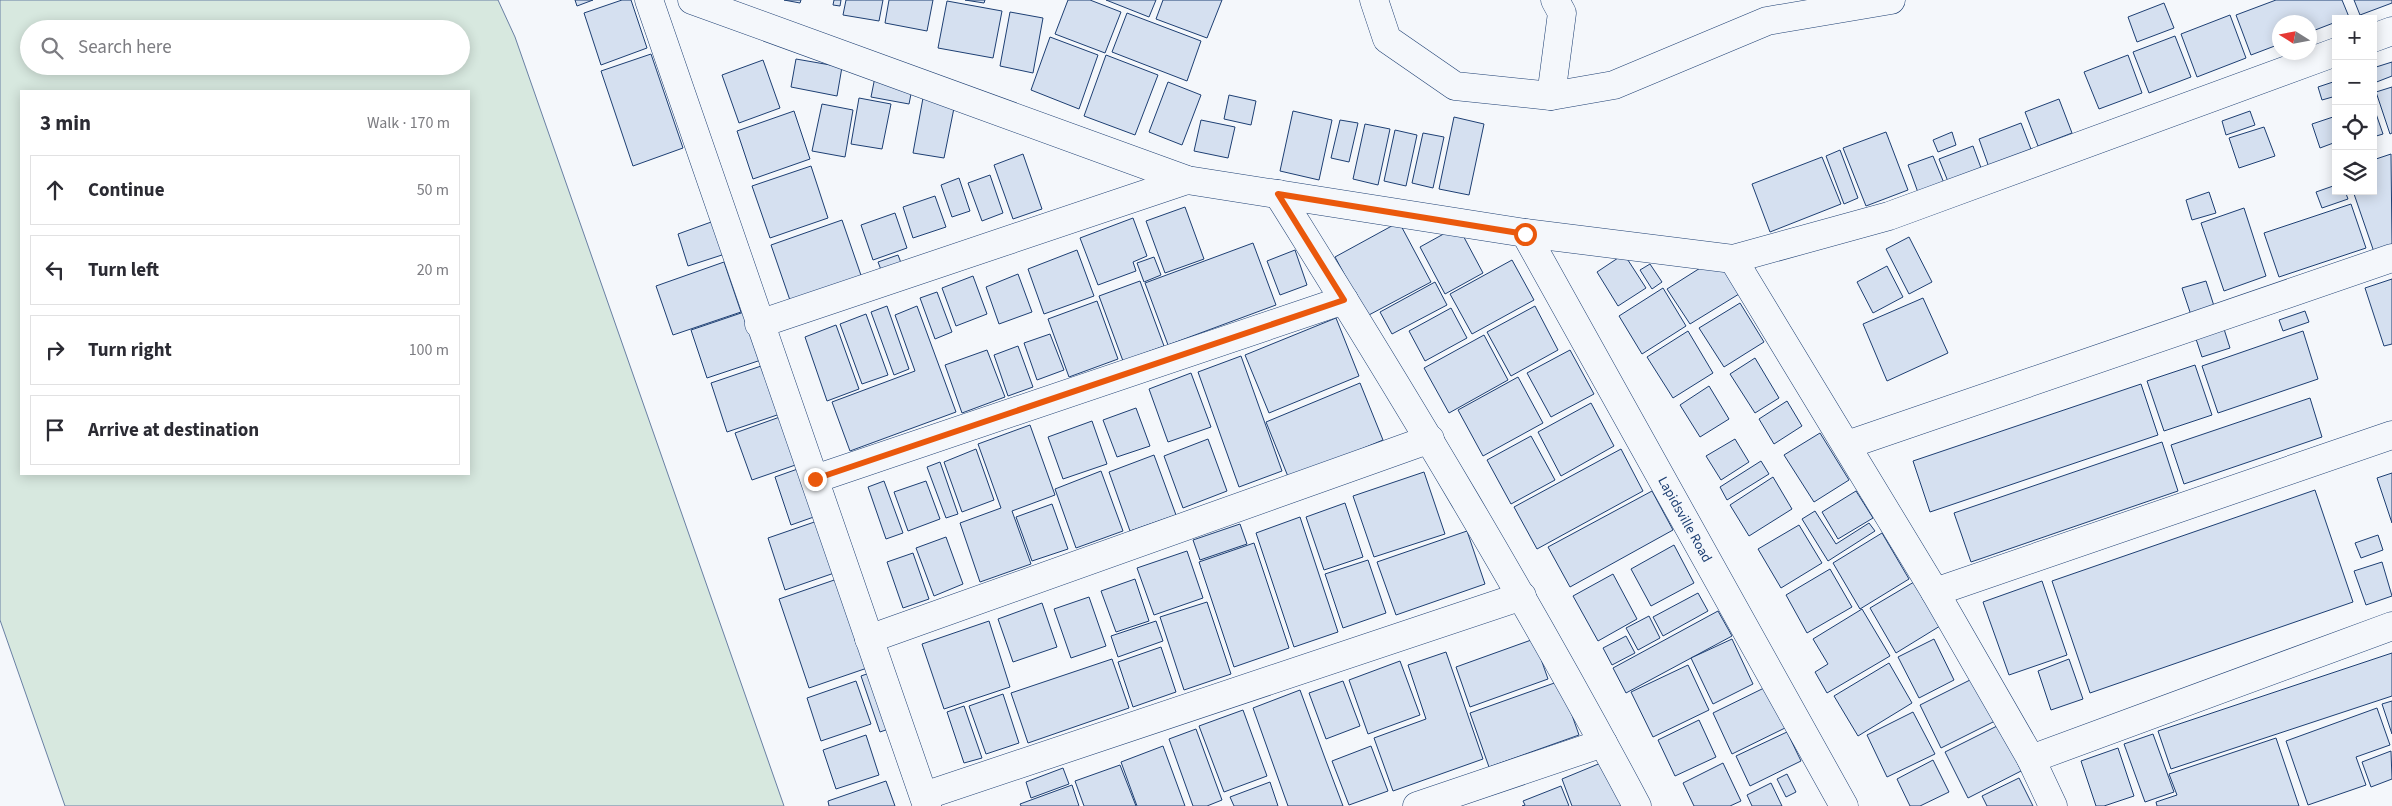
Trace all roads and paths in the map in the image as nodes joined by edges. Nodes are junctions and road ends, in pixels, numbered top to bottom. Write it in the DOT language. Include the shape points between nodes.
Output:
graph roads {
  1 [pos="649,0"];
  2 [pos="692,0"];
  3 [pos="1374,0"];
  4 [pos="1555,0"];
  5 [pos="1891,0"];
  6 [pos="1761,10"];
  7 [pos="2392,31"];
  8 [pos="2377,37"];
  9 [pos="2332,53"];
  10 [pos="1551,96"];
  11 [pos="1187,180"];
  12 [pos="1278,194"];
  13 [pos="1525,234"];
  14 [pos="2392,258"];
  15 [pos="1734,259"];
  16 [pos="1344,300"];
  17 [pos="759,324"];
  18 [pos="2392,435"];
  19 [pos="1430,439"];
  20 [pos="1846,445"];
  21 [pos="815,479"];
  22 [pos="1936,592"];
  23 [pos="1522,596"];
  24 [pos="2392,626"];
  25 [pos="869,638"];
  26 [pos="1603,743"];
  27 [pos="2031,759"];
  28 [pos="926,801"];
  29 [pos="1417,806"];
  30 [pos="1637,806"];
  31 [pos="1844,806"];
  32 [pos="2053,806"];
  1 -- 17 [label="street"];
  2 -- 11 [label="street"];
  3 -- 10 [label="street" via="1387,39 1455,86"];
  4 -- 10 [label="street" via="1562,13"];
  5 -- 6 [label="street"];
  6 -- 10 [label="street" via="1614,85"];
  7 -- 8 [label="street"];
  9 -- 15 [label="street" via="1889,216"];
  11 -- 12 [label="street"];
  11 -- 17 [label="street"];
  12 -- 13 [label="street"];
  12 -- 16 [label="street"];
  13 -- 15 [label="street"];
  13 -- 31 [label="street, Lapidsville Road"];
  14 -- 20 [label="street"];
  15 -- 20 [label="street"];
  16 -- 19 [label="street"];
  16 -- 21 [label="street"];
  17 -- 21 [label="street"];
  18 -- 22 [label="street"];
  19 -- 23 [label="street"];
  19 -- 25 [label="street"];
  20 -- 22 [label="street"];
  21 -- 25 [label="street"];
  22 -- 27 [label="street"];
  23 -- 26 [label="street"];
  23 -- 28 [label="street"];
  24 -- 27 [label="street"];
  25 -- 28 [label="street"];
  26 -- 29 [label="street"];
  26 -- 30 [label="street"];
  27 -- 32 [label="street"];
}
